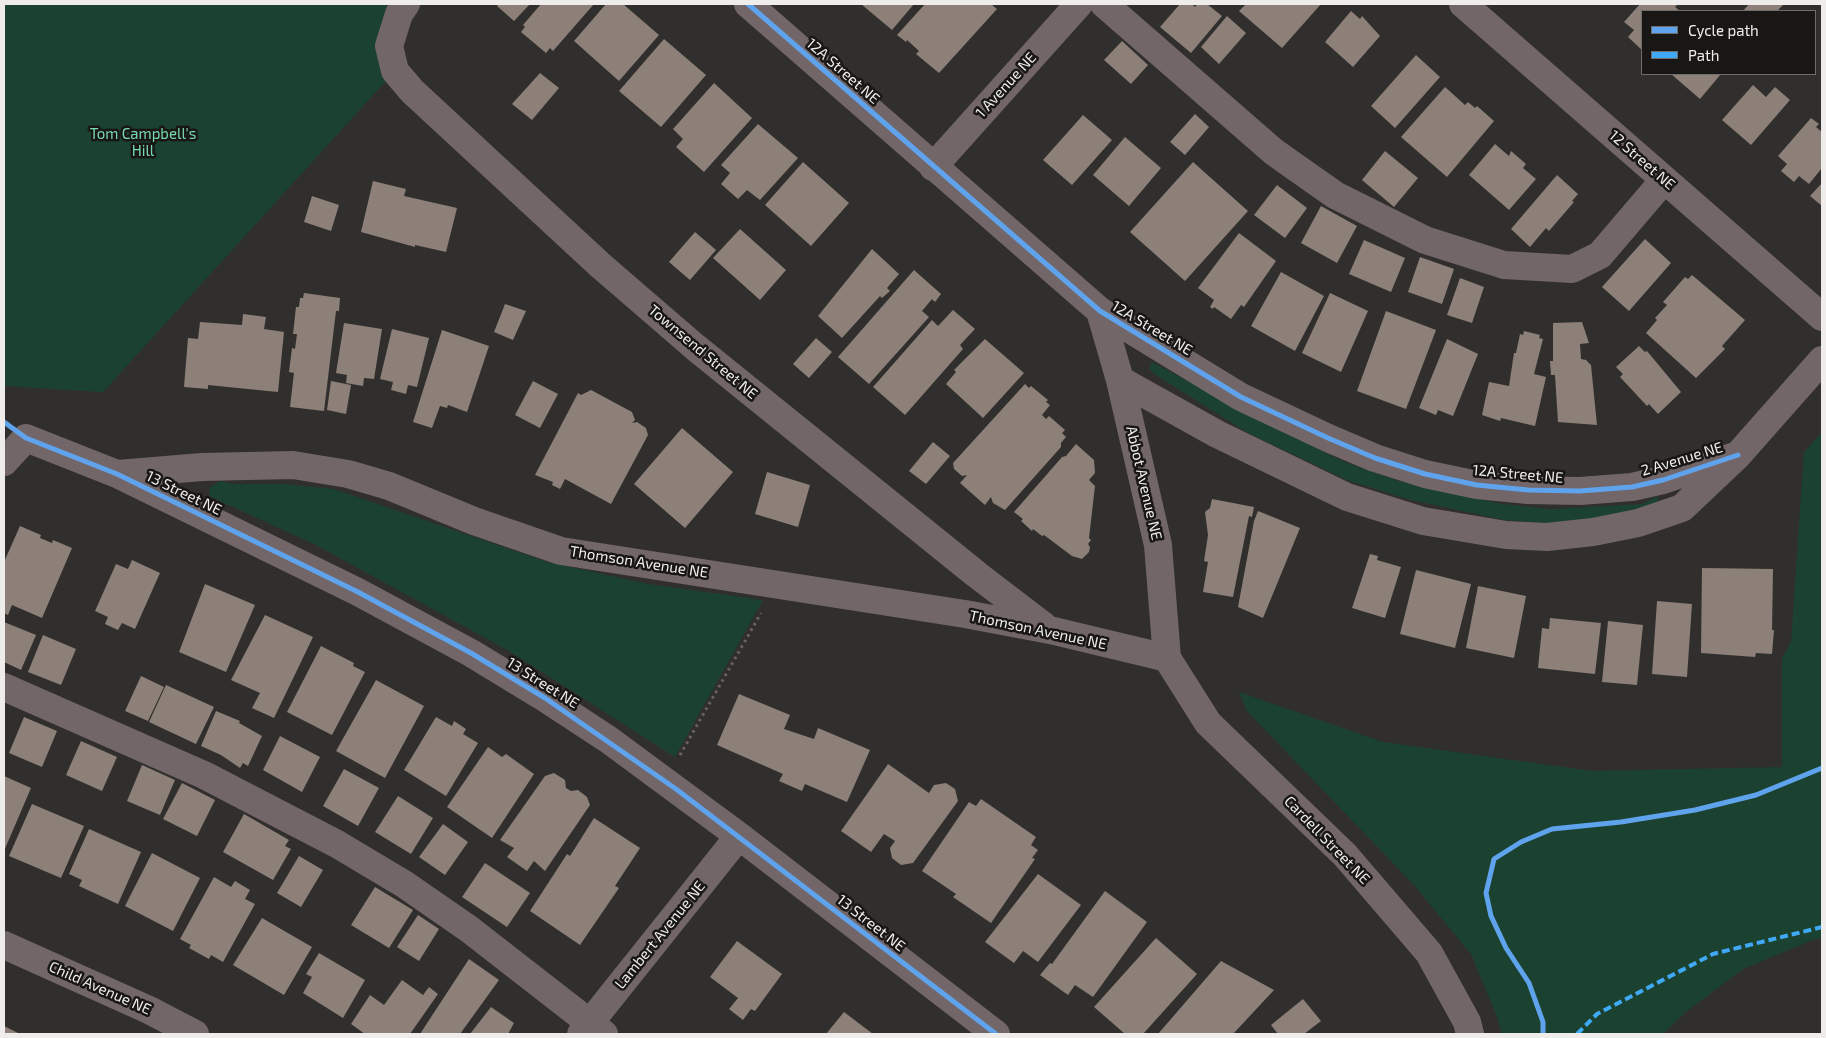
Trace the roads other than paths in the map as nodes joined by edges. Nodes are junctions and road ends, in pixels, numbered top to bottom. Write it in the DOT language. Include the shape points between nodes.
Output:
graph roads {
  1 [pos="406,4"];
  2 [pos="748,4"];
  3 [pos="1079,4"];
  4 [pos="1104,4"];
  5 [pos="1463,4"];
  6 [pos="933,167"];
  7 [pos="1664,180"];
  8 [pos="1100,311"];
  9 [pos="1822,316"];
  10 [pos="1822,360"];
  11 [pos="1120,380"];
  12 [pos="1738,455"];
  13 [pos="4,462"];
  14 [pos="117,474"];
  15 [pos="1632,487"];
  16 [pos="1050,630"];
  17 [pos="1167,658"];
  18 [pos="4,686"];
  19 [pos="739,836"];
  20 [pos="4,945"];
  21 [pos="592,1031"];
  22 [pos="195,1034"];
  23 [pos="996,1034"];
  24 [pos="1470,1034"];
  1 -- 16 [label="street, Townsend Street NE" via="399,14 389,46 395,71 412,91 600,265 695,347"];
  2 -- 6 [label="street, 12A Street NE"];
  3 -- 6 [label="street, 1 Avenue NE"];
  4 -- 7 [label="street" via="1274,152 1335,195 1425,240 1504,266 1572,269 1600,255"];
  5 -- 7 [label="street, 12 Street NE"];
  6 -- 8 [label="street, 12A Street NE"];
  7 -- 9 [label="street, 12 Street NE"];
  8 -- 11 [label="street, Abbot Avenue NE"];
  8 -- 15 [label="street, 12A Street NE" via="1241,397 1375,458 1425,474 1511,489 1580,491"];
  10 -- 12 [label="street, 2 Avenue NE"];
  11 -- 12 [label="street" via="1217,434 1346,497 1423,521 1506,535 1547,537 1593,532 1682,508"];
  11 -- 17 [label="street, Abbot Avenue NE" via="1158,544"];
  12 -- 15 [label="street, 2 Avenue NE"];
  13 -- 14 [label="street, 13 Street NE" via="26,438"];
  14 -- 16 [label="street, Thomson Avenue NE" via="202,467 293,465 348,474 389,486 474,521 561,551"];
  14 -- 19 [label="street, 13 Street NE" via="358,592 471,653 609,740"];
  16 -- 17 [label="street, Thomson Avenue NE"];
  17 -- 24 [label="street, Cardell Street NE" via="1208,723 1345,855 1429,952 1467,1022"];
  18 -- 21 [label="street" via="204,775 337,844 453,918"];
  19 -- 21 [label="street, Lambert Avenue NE"];
  19 -- 23 [label="street, 13 Street NE"];
  20 -- 22 [label="street, Child Avenue NE"];
}
